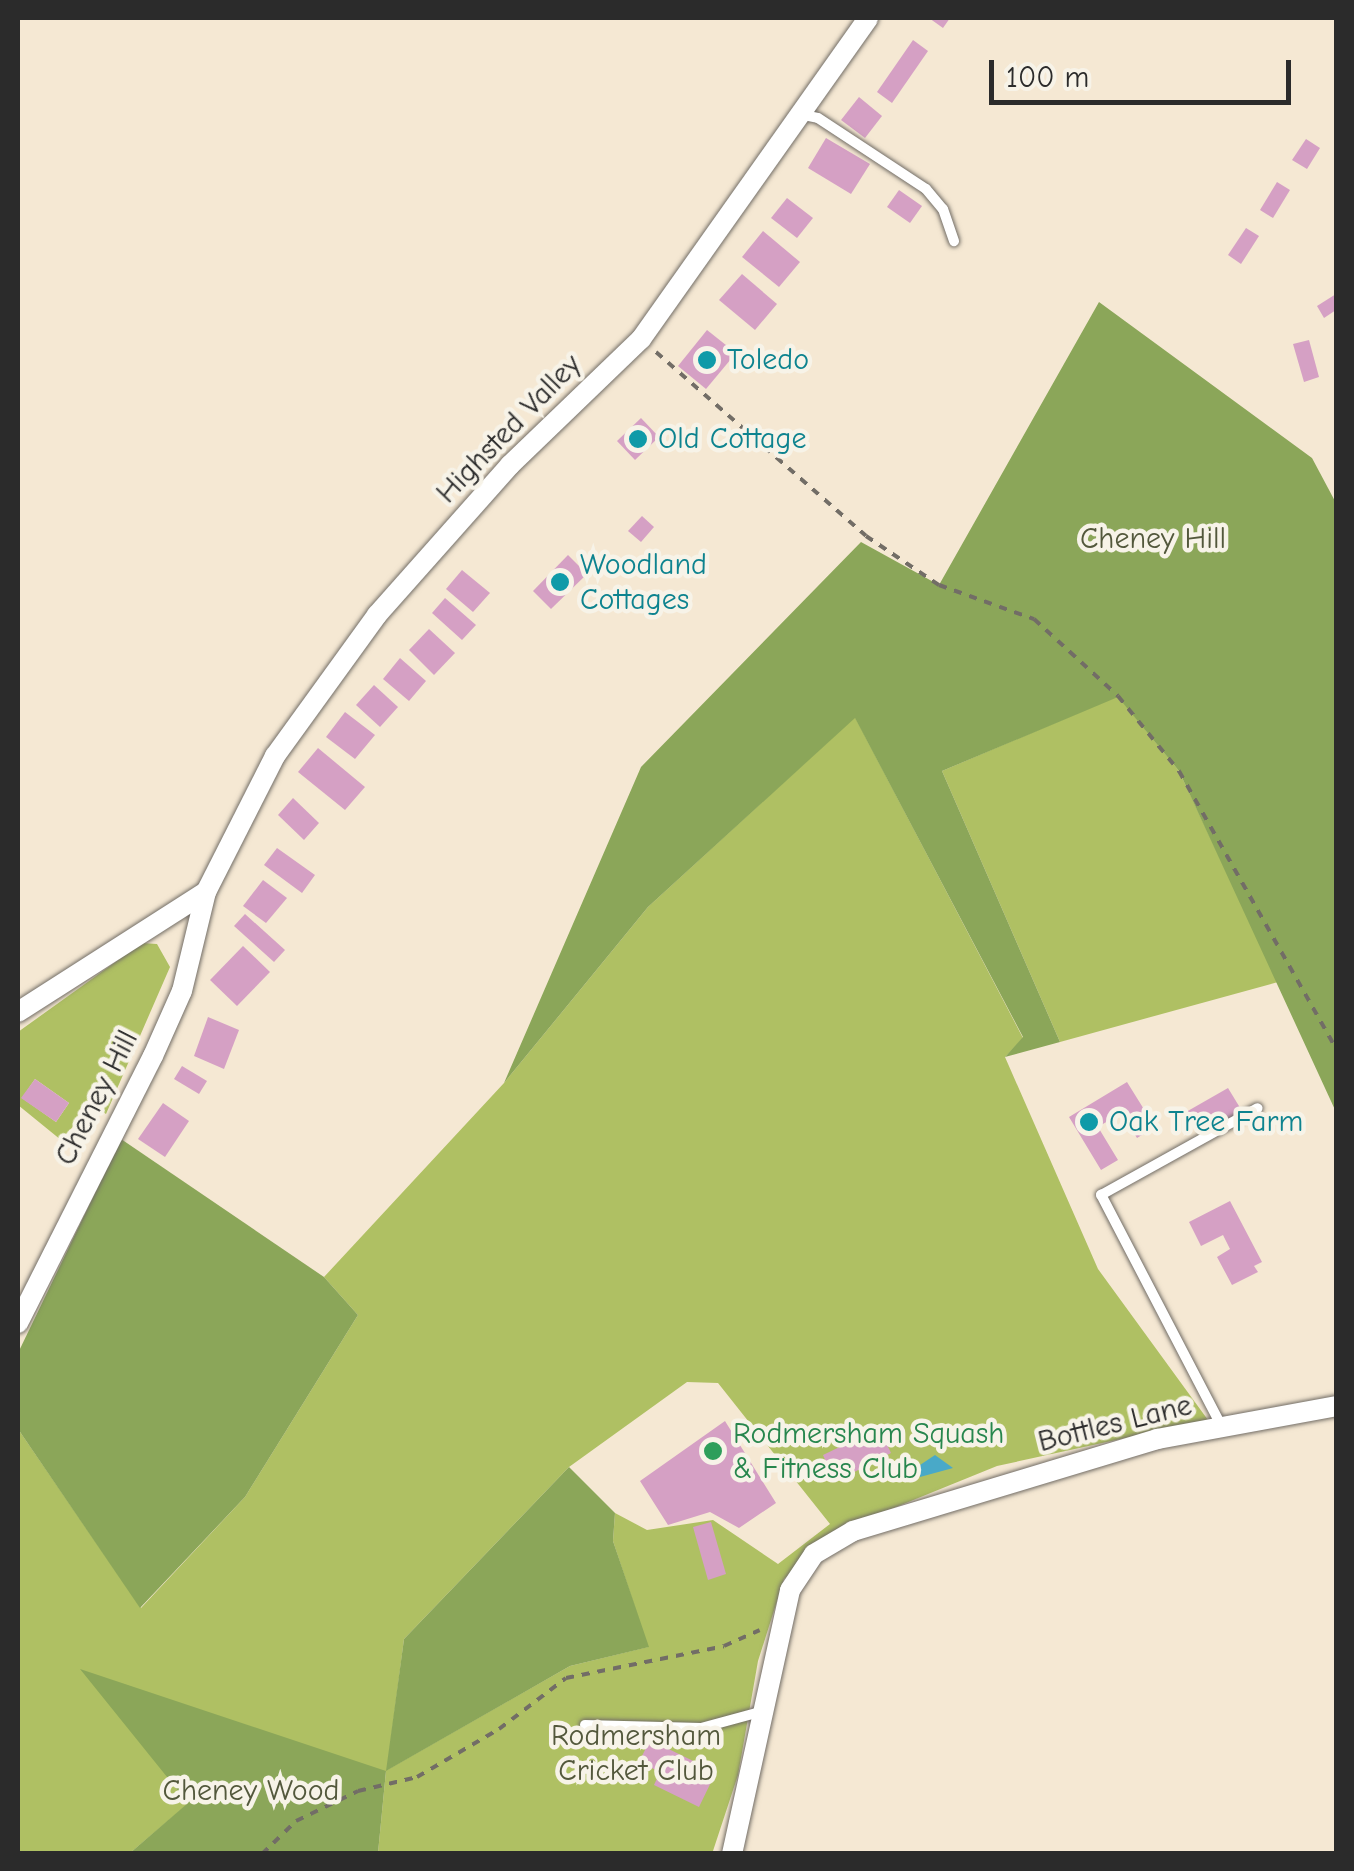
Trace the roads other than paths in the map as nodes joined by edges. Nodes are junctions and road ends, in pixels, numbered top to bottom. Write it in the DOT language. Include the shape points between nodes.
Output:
graph roads {
  1 [pos="868,18"];
  2 [pos="798,114"];
  3 [pos="954,240"];
  4 [pos="206,892"];
  5 [pos="18,1012"];
  6 [pos="1258,1108"];
  7 [pos="18,1322"];
  8 [pos="1336,1406"];
  9 [pos="1223,1428"];
  10 [pos="760,1712"];
  11 [pos="585,1725"];
  12 [pos="732,1854"];
  1 -- 2 [label="street, Highsted Valley"];
  2 -- 3 [label="lane" via="818,118 926,189 943,209"];
  2 -- 4 [label="street, Highsted Valley" via="641,339 510,465 377,615 276,756"];
  4 -- 5 [label="street"];
  4 -- 7 [label="street, Cheney Hill" via="182,991"];
  6 -- 9 [label="lane" via="1101,1196"];
  8 -- 9 [label="street, Bottles Lane"];
  9 -- 10 [label="street, Bottles Lane" via="1157,1439 853,1530 814,1554 790,1590"];
  10 -- 11 [label="lane" via="701,1728"];
  10 -- 12 [label="street, Bottles Lane"];
}
